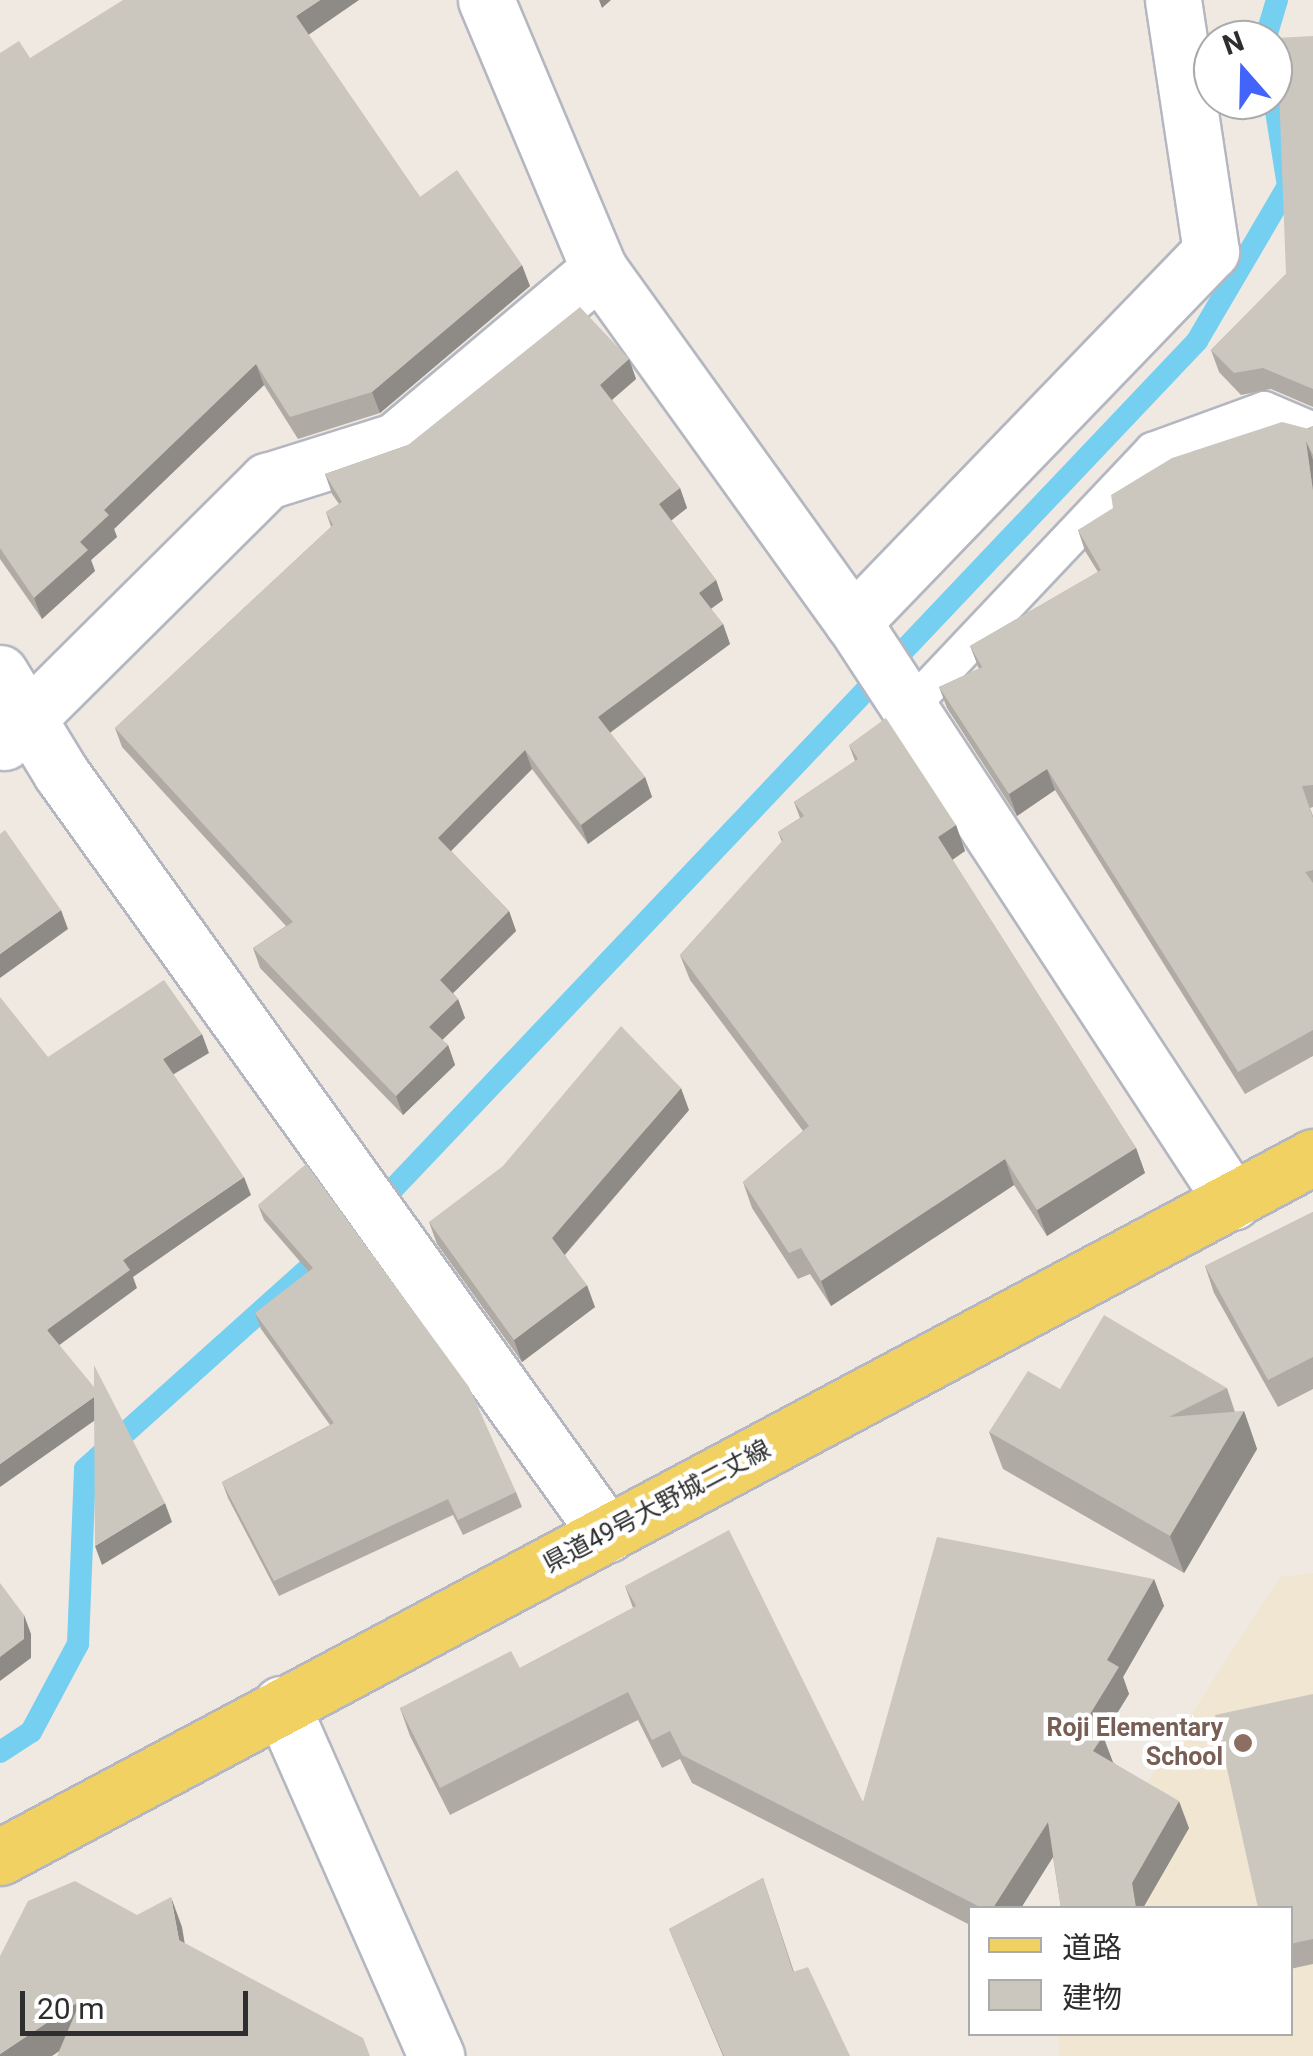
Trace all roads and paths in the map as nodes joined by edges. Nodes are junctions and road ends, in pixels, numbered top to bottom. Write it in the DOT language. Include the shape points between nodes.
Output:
graph roads {
  1 [pos="486,0"];
  2 [pos="1173,0"];
  3 [pos="599,269"];
  4 [pos="1313,430"];
  5 [pos="863,631"];
  6 [pos="911,706"];
  7 [pos="9,712"];
  8 [pos="1313,1158"];
  9 [pos="1233,1202"];
  10 [pos="606,1534"];
  11 [pos="280,1704"];
  12 [pos="0,1856"];
  13 [pos="436,2056"];
  1 -- 3 [label="street"];
  2 -- 5 [label="street" via="1211,251"];
  3 -- 5 [label="street"];
  3 -- 7 [label="street" via="395,441 267,481"];
  4 -- 6 [label="lane" via="1264,409 1152,450"];
  5 -- 6 [label="street"];
  6 -- 9 [label="street"];
  7 -- 10 [label="street"];
  8 -- 9 [label="main road, 県道49号大野城二丈線"];
  9 -- 10 [label="main road, 県道49号大野城二丈線"];
  10 -- 11 [label="main road, 県道49号大野城二丈線"];
  11 -- 12 [label="main road, 県道49号大野城二丈線"];
  11 -- 13 [label="street"];
}
